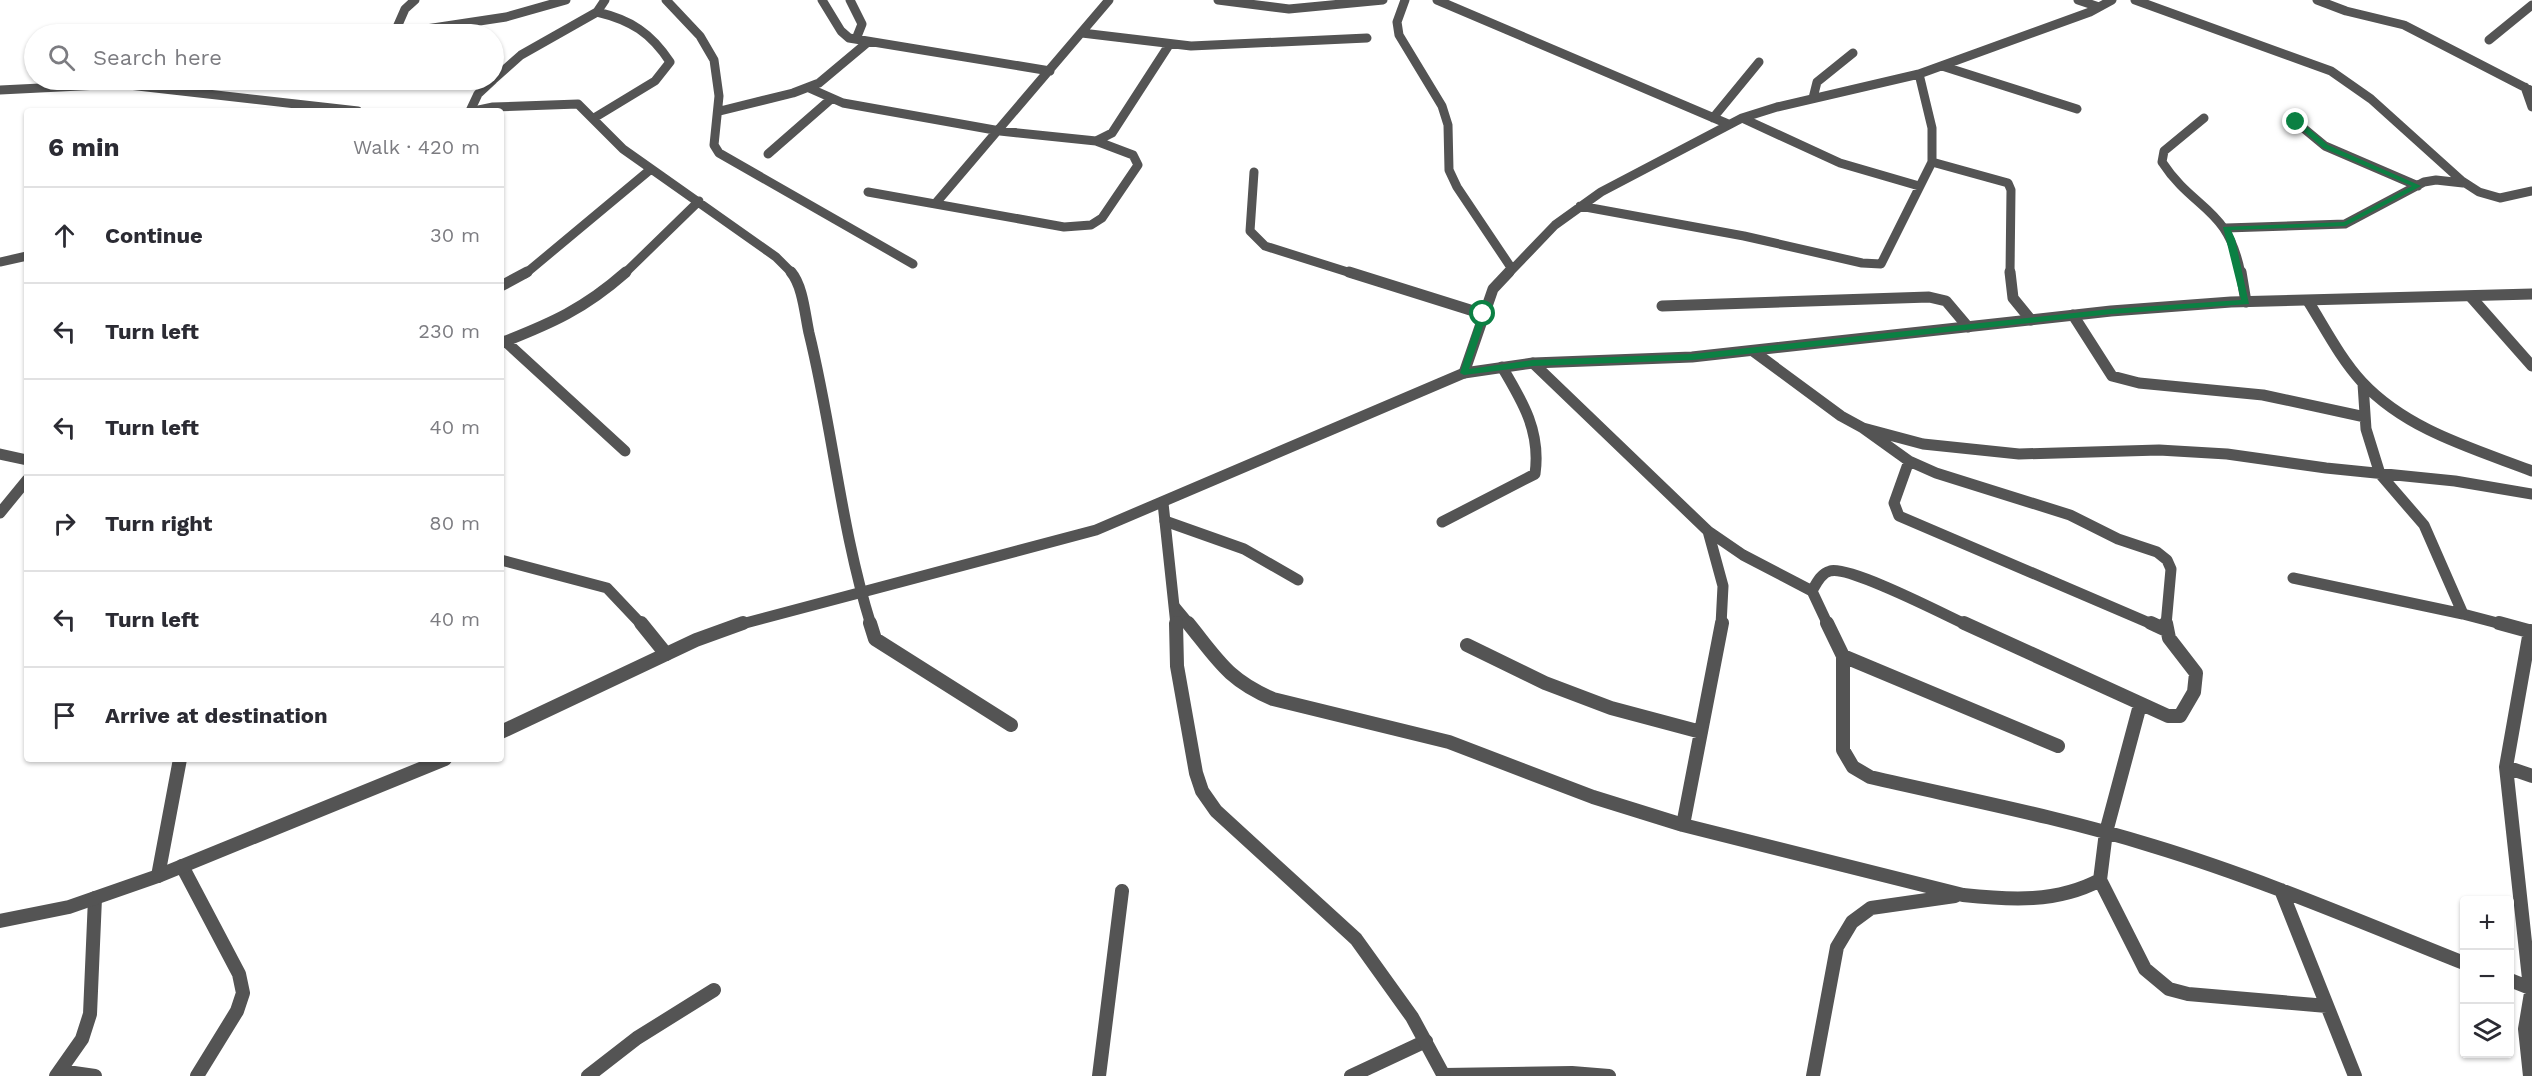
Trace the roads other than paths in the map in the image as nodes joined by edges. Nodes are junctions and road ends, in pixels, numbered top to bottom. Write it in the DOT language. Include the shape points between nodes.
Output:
graph roads {
  1 [pos="415,0"];
  2 [pos="566,0"];
  3 [pos="605,0"];
  4 [pos="666,0"];
  5 [pos="822,0"];
  6 [pos="850,0"];
  7 [pos="1109,0"];
  8 [pos="1218,0"];
  9 [pos="1383,0"];
  10 [pos="1405,0"];
  11 [pos="1437,0"];
  12 [pos="2078,0"];
  13 [pos="2112,0"];
  14 [pos="2135,0"];
  15 [pos="2317,0"];
  16 [pos="2532,5"];
  17 [pos="2099,7"];
  18 [pos="597,12"];
  19 [pos="398,24"];
  20 [pos="459,24"];
  21 [pos="1082,33"];
  22 [pos="1367,38"];
  23 [pos="856,39"];
  24 [pos="2489,40"];
  25 [pos="868,42"];
  26 [pos="1169,45"];
  27 [pos="1853,53"];
  28 [pos="1760,62"];
  29 [pos="1942,66"];
  30 [pos="504,70"];
  31 [pos="1050,71"];
  32 [pos="1919,74"];
  33 [pos="809,88"];
  34 [pos="24,89"];
  35 [pos="2529,89"];
  36 [pos="0,90"];
  37 [pos="172,90"];
  38 [pos="482,90"];
  39 [pos="1813,98"];
  40 [pos="831,99"];
  41 [pos="318,107"];
  42 [pos="2532,107"];
  43 [pos="328,108"];
  44 [pos="473,108"];
  45 [pos="488,108"];
  46 [pos="2077,109"];
  47 [pos="720,111"];
  48 [pos="594,118"];
  49 [pos="1713,118"];
  50 [pos="1742,118"];
  51 [pos="2204,118"];
  52 [pos="2296,122"];
  53 [pos="1728,124"];
  54 [pos="1000,131"];
  55 [pos="1096,141"];
  56 [pos="768,154"];
  57 [pos="1932,162"];
  58 [pos="651,169"];
  59 [pos="1254,172"];
  60 [pos="2463,183"];
  61 [pos="1919,186"];
  62 [pos="2418,186"];
  63 [pos="2532,191"];
  64 [pos="868,192"];
  65 [pos="699,201"];
  66 [pos="935,204"];
  67 [pos="1580,206"];
  68 [pos="2226,228"];
  69 [pos="24,257"];
  70 [pos="0,262"];
  71 [pos="914,264"];
  72 [pos="1512,269"];
  73 [pos="504,284"];
  74 [pos="2532,294"];
  75 [pos="2471,297"];
  76 [pos="2308,301"];
  77 [pos="2246,302"];
  78 [pos="1662,306"];
  79 [pos="1483,314"];
  80 [pos="2073,315"];
  81 [pos="2031,320"];
  82 [pos="1968,327"];
  83 [pos="504,342"];
  84 [pos="504,343"];
  85 [pos="1754,351"];
  86 [pos="1533,363"];
  87 [pos="2532,366"];
  88 [pos="1502,367"];
  89 [pos="1464,373"];
  90 [pos="2363,384"];
  91 [pos="2365,417"];
  92 [pos="1863,429"];
  93 [pos="625,451"];
  94 [pos="0,454"];
  95 [pos="24,459"];
  96 [pos="1909,461"];
  97 [pos="2532,471"];
  98 [pos="2380,474"];
  99 [pos="24,484"];
  100 [pos="2532,494"];
  101 [pos="1163,503"];
  102 [pos="0,513"];
  103 [pos="1165,521"];
  104 [pos="1443,522"];
  105 [pos="1708,531"];
  106 [pos="504,561"];
  107 [pos="2293,578"];
  108 [pos="1298,580"];
  109 [pos="1812,591"];
  110 [pos="861,594"];
  111 [pos="1175,607"];
  112 [pos="2463,614"];
  113 [pos="2166,630"];
  114 [pos="2531,631"];
  115 [pos="1467,645"];
  116 [pos="666,654"];
  117 [pos="1843,656"];
  118 [pos="2140,705"];
  119 [pos="1011,725"];
  120 [pos="504,731"];
  121 [pos="1701,732"];
  122 [pos="2058,746"];
  123 [pos="179,762"];
  124 [pos="439,762"];
  125 [pos="2506,767"];
  126 [pos="2532,776"];
  127 [pos="1683,825"];
  128 [pos="2106,832"];
  129 [pos="182,866"];
  130 [pos="158,876"];
  131 [pos="2100,880"];
  132 [pos="2281,890"];
  133 [pos="1122,891"];
  134 [pos="1963,895"];
  135 [pos="95,898"];
  136 [pos="0,921"];
  137 [pos="2460,961"];
  138 [pos="2514,982"];
  139 [pos="2531,988"];
  140 [pos="714,990"];
  141 [pos="2327,1006"];
  142 [pos="1426,1041"];
  143 [pos="58,1073"];
  144 [pos="95,1076"];
  145 [pos="196,1076"];
  146 [pos="588,1076"];
  147 [pos="1099,1076"];
  148 [pos="1351,1076"];
  149 [pos="1444,1076"];
  150 [pos="1609,1076"];
  151 [pos="1814,1076"];
  152 [pos="2355,1076"];
  153 [pos="2530,1076"];
  1 -- 19 [label="street"];
  2 -- 20 [label="street" via="506,17"];
  3 -- 18 [label="street"];
  4 -- 47 [label="street" via="711,51"];
  5 -- 23 [label="street" via="841,31"];
  6 -- 23 [label="street" via="862,24"];
  7 -- 21 [label="street"];
  8 -- 9 [label="street" via="1289,9"];
  10 -- 72 [label="street" via="1397,22 1399,35 1442,106 1448,125 1449,170"];
  11 -- 49 [label="street"];
  12 -- 17 [label="street"];
  13 -- 17 [label="street"];
  14 -- 60 [label="street" via="2331,71 2353,84"];
  15 -- 35 [label="street" via="2404,25"];
  16 -- 24 [label="street"];
  17 -- 29 [label="street"];
  18 -- 30 [label="street"];
  18 -- 48 [label="street" via="629,19 657,40 670,62 655,81"];
  21 -- 26 [label="street"];
  21 -- 31 [label="street"];
  22 -- 26 [label="street"];
  23 -- 25 [label="street"];
  25 -- 31 [label="street"];
  25 -- 33 [label="street"];
  26 -- 55 [label="street" via="1112,133"];
  27 -- 39 [label="street" via="1817,82"];
  28 -- 49 [label="street"];
  29 -- 32 [label="street"];
  29 -- 46 [label="street"];
  31 -- 54 [label="street"];
  32 -- 39 [label="street"];
  32 -- 57 [label="street" via="1933,125"];
  33 -- 40 [label="street"];
  33 -- 47 [label="street"];
  34 -- 36 [label="street"];
  35 -- 42 [label="street"];
  37 -- 41 [label="street"];
  38 -- 44 [label="street"];
  39 -- 50 [label="street"];
  40 -- 54 [label="street"];
  40 -- 56 [label="street"];
  41 -- 43 [label="street"];
  45 -- 48 [label="street" via="578,104"];
  47 -- 71 [label="street" via="714,145 719,153"];
  48 -- 58 [label="street" via="623,149"];
  49 -- 53 [label="street"];
  50 -- 53 [label="street"];
  50 -- 61 [label="street" via="1840,163"];
  51 -- 68 [label="street" via="2164,151 2163,162 2179,185"];
  52 -- 62 [label="street" via="2325,146"];
  53 -- 67 [label="street"];
  54 -- 55 [label="street"];
  54 -- 66 [label="street"];
  55 -- 66 [label="street" via="1133,155 1138,165 1102,218 1091,225 1064,227"];
  57 -- 61 [label="street"];
  57 -- 81 [label="street" via="2008,183 2010,290"];
  58 -- 65 [label="street"];
  58 -- 73 [label="street" via="528,272"];
  59 -- 79 [label="street" via="1250,231 1265,246"];
  60 -- 62 [label="street" via="2436,180"];
  60 -- 63 [label="street" via="2500,198"];
  61 -- 67 [label="street" via="1881,264"];
  62 -- 68 [label="street" via="2345,224"];
  64 -- 66 [label="street"];
  65 -- 83 [label="street" via="585,305 562,319"];
  65 -- 110 [label="street" via="776,256 796,283 825,398"];
  67 -- 72 [label="street" via="1555,225"];
  68 -- 77 [label="street"];
  69 -- 70 [label="street"];
  72 -- 79 [label="street" via="1493,289"];
  74 -- 75 [label="street"];
  75 -- 76 [label="street"];
  75 -- 87 [label="street"];
  76 -- 77 [label="street"];
  76 -- 90 [label="street"];
  77 -- 80 [label="street"];
  78 -- 82 [label="street" via="1929,297 1946,301"];
  79 -- 89 [label="street"];
  80 -- 81 [label="street"];
  80 -- 91 [label="street" via="2112,376 2139,383 2263,395"];
  81 -- 82 [label="street"];
  82 -- 85 [label="street"];
  84 -- 93 [label="street"];
  85 -- 86 [label="street"];
  85 -- 92 [label="street"];
  86 -- 88 [label="street"];
  86 -- 105 [label="street"];
  88 -- 89 [label="street"];
  88 -- 104 [label="street" via="1534,423 1535,474"];
  89 -- 101 [label="street"];
  90 -- 91 [label="street"];
  90 -- 97 [label="street" via="2398,414"];
  91 -- 98 [label="street"];
  92 -- 96 [label="street"];
  92 -- 98 [label="street" via="1923,444 2019,454 2181,451"];
  94 -- 95 [label="street"];
  96 -- 113 [label="street" via="1962,483 2070,515 2118,539 2157,552 2171,569"];
  96 -- 113 [label="street" via="1894,503 1899,516"];
  98 -- 100 [label="street"];
  98 -- 112 [label="street" via="2434,541"];
  99 -- 102 [label="street"];
  101 -- 103 [label="street"];
  101 -- 110 [label="street" via="1096,530"];
  103 -- 108 [label="street" via="1244,549"];
  103 -- 111 [label="street"];
  105 -- 109 [label="street" via="1743,555"];
  105 -- 121 [label="street" via="1723,586 1724,611"];
  106 -- 116 [label="street" via="607,588"];
  107 -- 112 [label="street"];
  109 -- 117 [label="street"];
  109 -- 118 [label="street" via="1822,573 1832,569 1855,574"];
  110 -- 116 [label="street" via="741,624"];
  110 -- 119 [label="street" via="875,639"];
  111 -- 127 [label="street" via="1231,676 1273,699 1449,742 1593,797"];
  111 -- 142 [label="street" via="1177,666 1202,790 1216,811 1356,939"];
  112 -- 114 [label="street"];
  113 -- 118 [label="street" via="2177,651 2198,674 2198,683 2180,716 2168,716"];
  114 -- 125 [label="street"];
  115 -- 121 [label="street" via="1593,702"];
  116 -- 120 [label="street"];
  117 -- 122 [label="street"];
  117 -- 128 [label="street" via="1843,750 1853,767 1870,777"];
  118 -- 128 [label="street"];
  121 -- 127 [label="street"];
  123 -- 130 [label="street"];
  124 -- 129 [label="street"];
  125 -- 126 [label="street"];
  125 -- 139 [label="street"];
  127 -- 134 [label="street"];
  128 -- 131 [label="street"];
  128 -- 132 [label="street"];
  129 -- 130 [label="street"];
  129 -- 145 [label="street" via="239,974 243,993 228,1028"];
  130 -- 135 [label="street"];
  131 -- 134 [label="street" via="2087,889 2042,897"];
  131 -- 141 [label="street" via="2145,969 2169,989"];
  132 -- 137 [label="street"];
  132 -- 141 [label="street"];
  133 -- 147 [label="street"];
  134 -- 151 [label="street" via="1871,909 1852,922 1837,947"];
  135 -- 136 [label="street"];
  135 -- 143 [label="street" via="90,1014 82,1039"];
  138 -- 139 [label="street"];
  139 -- 153 [label="street" via="2525,1029"];
  140 -- 146 [label="street" via="637,1038"];
  141 -- 152 [label="street"];
  142 -- 148 [label="street"];
  142 -- 149 [label="street"];
  143 -- 144 [label="street"];
  149 -- 150 [label="street"];
}
